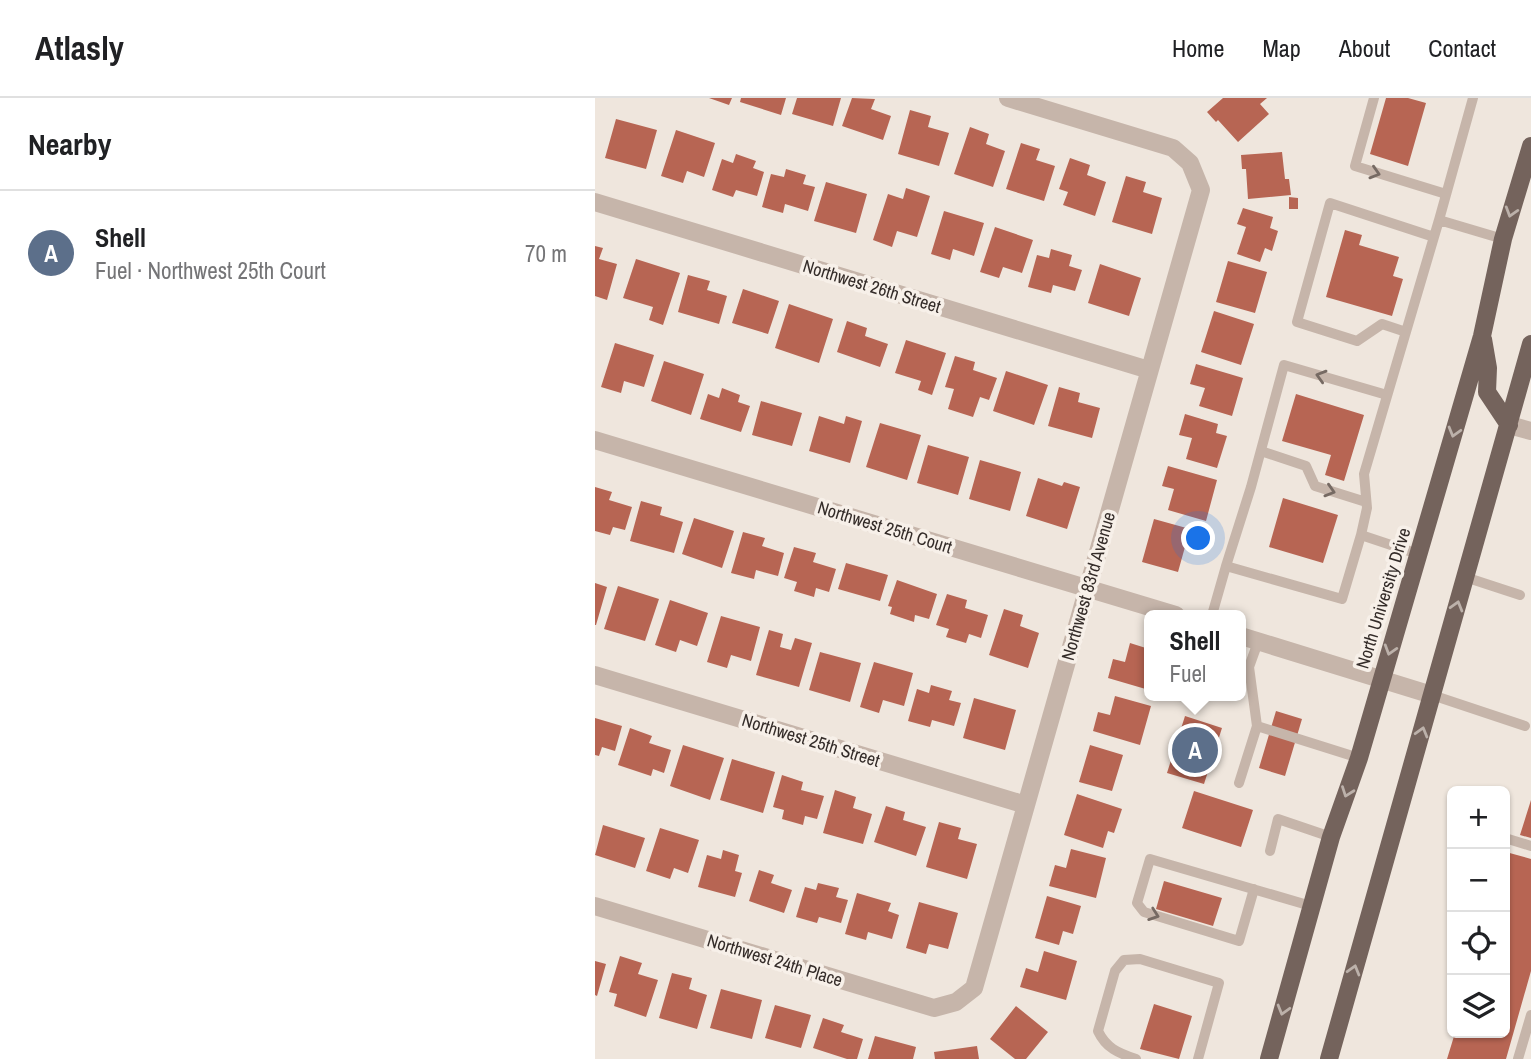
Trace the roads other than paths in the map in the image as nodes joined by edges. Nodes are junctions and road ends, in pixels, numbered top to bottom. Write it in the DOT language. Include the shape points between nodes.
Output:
graph roads {
  1 [pos="1009,98"];
  2 [pos="1374,98"];
  3 [pos="1473,98"];
  4 [pos="1531,146"];
  5 [pos="1446,194"];
  6 [pos="595,202"];
  7 [pos="1439,220"];
  8 [pos="1434,237"];
  9 [pos="1503,239"];
  10 [pos="1406,332"];
  11 [pos="1482,336"];
  12 [pos="1531,344"];
  13 [pos="1149,370"];
  14 [pos="1387,395"];
  15 [pos="1509,425"];
  16 [pos="1531,431"];
  17 [pos="595,440"];
  18 [pos="1261,451"];
  19 [pos="1366,502"];
  20 [pos="1361,535"];
  21 [pos="1418,554"];
  22 [pos="1226,566"];
  23 [pos="1465,577"];
  24 [pos="1088,588"];
  25 [pos="1521,595"];
  26 [pos="1160,610"];
  27 [pos="1213,610"];
  28 [pos="1249,639"];
  29 [pos="595,675"];
  30 [pos="1381,680"];
  31 [pos="1432,695"];
  32 [pos="1257,726"];
  33 [pos="1525,726"];
  34 [pos="1359,758"];
  35 [pos="1239,783"];
  36 [pos="1026,805"];
  37 [pos="1331,837"];
  38 [pos="1510,840"];
  39 [pos="1531,846"];
  40 [pos="1270,851"];
  41 [pos="1254,889"];
  42 [pos="595,906"];
  43 [pos="1311,906"];
  44 [pos="956,1003"];
  45 [pos="1531,1015"];
  46 [pos="1332,1058"];
  47 [pos="1136,1059"];
  48 [pos="1198,1059"];
  49 [pos="1269,1059"];
  50 [pos="1518,1059"];
  1 -- 13 [label="street, Northwest 83rd Avenue" via="1173,148 1190,163 1201,190"];
  2 -- 5 [label="lane, one-way" via="1355,166"];
  3 -- 5 [label="lane"];
  4 -- 9 [label="main road, North University Drive, one-way"];
  5 -- 7 [label="lane"];
  6 -- 13 [label="street, Northwest 26th Street"];
  7 -- 8 [label="lane"];
  7 -- 9 [label="lane"];
  8 -- 10 [label="lane"];
  8 -- 10 [label="lane" via="1330,203 1297,323 1357,341 1382,324"];
  9 -- 11 [label="main road, North University Drive"];
  10 -- 14 [label="lane"];
  11 -- 15 [label="main road" via="1487,392"];
  11 -- 21 [label="main road, North University Drive, one-way"];
  12 -- 15 [label="main road"];
  13 -- 24 [label="street, Northwest 83rd Avenue"];
  14 -- 18 [label="lane, one-way" via="1284,365"];
  14 -- 19 [label="lane" via="1364,474"];
  15 -- 16 [label="street"];
  15 -- 23 [label="main road"];
  17 -- 24 [label="street, Northwest 25th Court"];
  18 -- 19 [label="lane, one-way" via="1306,466 1315,486"];
  18 -- 22 [label="lane"];
  19 -- 20 [label="lane"];
  20 -- 21 [label="lane"];
  20 -- 22 [label="lane" via="1342,599"];
  21 -- 30 [label="main road, North University Drive, one-way"];
  22 -- 27 [label="lane"];
  23 -- 25 [label="lane"];
  31 -- 23 [label="main road, one-way"];
  24 -- 26 [label="street, Northwest 25th Court"];
  24 -- 36 [label="street, Northwest 83rd Avenue"];
  28 -- 30 [label="street"];
  28 -- 32 [label="lane"];
  29 -- 36 [label="street, Northwest 25th Street"];
  30 -- 31 [label="street"];
  30 -- 34 [label="main road, North University Drive"];
  31 -- 33 [label="lane"];
  46 -- 31 [label="main road, one-way"];
  32 -- 34 [label="lane"];
  32 -- 35 [label="lane"];
  34 -- 37 [label="main road, North University Drive, one-way"];
  36 -- 44 [label="street, Northwest 83rd Avenue" via="974,988"];
  37 -- 40 [label="lane" via="1278,819"];
  37 -- 43 [label="main road, North University Drive"];
  38 -- 39 [label="lane"];
  41 -- 41 [label="lane, one-way" via="1150,859 1136,903 1144,912 1239,941"];
  41 -- 43 [label="lane"];
  42 -- 44 [label="street, Northwest 24th Place" via="934,1008"];
  43 -- 49 [label="main road, North University Drive, one-way"];
  45 -- 50 [label="lane"];
  47 -- 48 [label="lane" via="1104,1043 1098,1031 1115,971 1124,960 1140,959 1219,983"];
}
